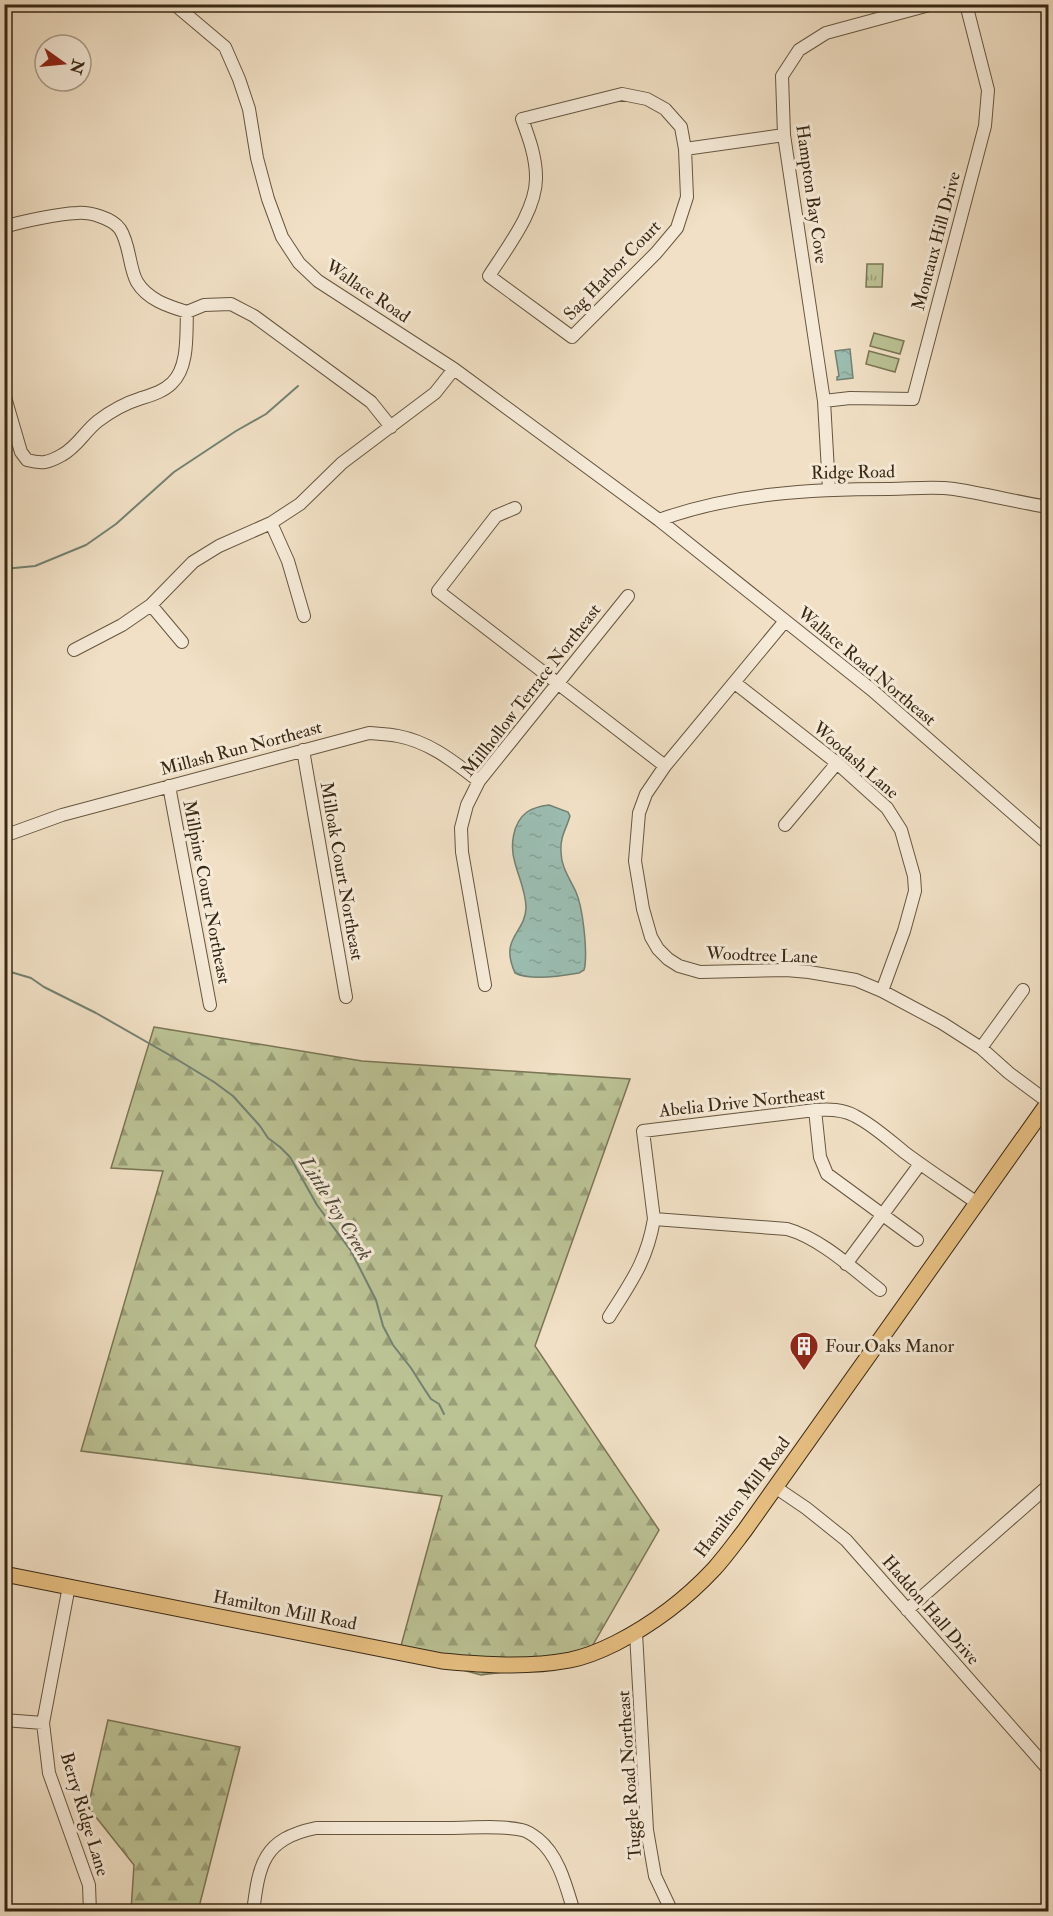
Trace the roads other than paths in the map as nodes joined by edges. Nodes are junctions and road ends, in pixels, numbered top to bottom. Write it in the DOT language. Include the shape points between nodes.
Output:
graph roads {
  1 [pos="174,4"];
  2 [pos="933,4"];
  3 [pos="966,4"];
  4 [pos="784,135"];
  5 [pos="685,149"];
  6 [pos="4,227"];
  7 [pos="187,312"];
  8 [pos="454,369"];
  9 [pos="4,394"];
  10 [pos="824,401"];
  11 [pos="390,427"];
  12 [pos="829,489"];
  13 [pos="1048,507"];
  14 [pos="515,508"];
  15 [pos="659,520"];
  16 [pos="271,523"];
  17 [pos="628,596"];
  18 [pos="151,605"];
  19 [pos="304,616"];
  20 [pos="785,621"];
  21 [pos="182,642"];
  22 [pos="74,650"];
  23 [pos="735,683"];
  24 [pos="559,684"];
  25 [pos="303,750"];
  26 [pos="837,764"];
  27 [pos="665,766"];
  28 [pos="479,781"];
  29 [pos="169,786"];
  30 [pos="785,825"];
  31 [pos="4,836"];
  32 [pos="1048,844"];
  33 [pos="485,985"];
  34 [pos="1023,990"];
  35 [pos="882,991"];
  36 [pos="346,997"];
  37 [pos="210,1005"];
  38 [pos="981,1048"];
  39 [pos="1048,1103"];
  40 [pos="814,1110"];
  41 [pos="920,1164"];
  42 [pos="977,1203"];
  43 [pos="883,1215"];
  44 [pos="654,1219"];
  45 [pos="917,1240"];
  46 [pos="846,1264"];
  47 [pos="880,1290"];
  48 [pos="609,1317"];
  49 [pos="1048,1486"];
  50 [pos="775,1487"];
  51 [pos="4,1574"];
  52 [pos="69,1586"];
  53 [pos="907,1610"];
  54 [pos="636,1633"];
  55 [pos="4,1720"];
  56 [pos="43,1723"];
  57 [pos="1048,1769"];
  58 [pos="90,1911"];
  59 [pos="253,1911"];
  60 [pos="574,1911"];
  61 [pos="672,1911"];
  1 -- 8 [label="street, Wallace Road" via="225,47 249,109 268,199 282,237 299,263 318,281"];
  2 -- 4 [label="street, Hampton Bay Cove" via="826,33 799,50 782,76"];
  3 -- 10 [label="street, Montaux Hill Drive" via="988,90 985,126 913,399"];
  4 -- 5 [label="street"];
  4 -- 10 [label="street, Hampton Bay Cove"];
  5 -- 5 [label="street, Sag Harbor Court" via="687,197 677,228 572,337 489,276 528,213 537,179 522,119 622,94 648,99 665,109 681,127"];
  6 -- 7 [label="street" via="79,212 102,217 119,227 137,281 156,301"];
  7 -- 9 [label="street" via="185,351 173,383 98,421 75,446 43,464 27,460 21,452"];
  7 -- 11 [label="street" via="204,304 231,304 254,316 371,402"];
  8 -- 11 [label="street" via="435,393"];
  8 -- 15 [label="street, Wallace Road"];
  10 -- 12 [label="street, Hampton Bay Cove"];
  11 -- 16 [label="street" via="342,463 300,504"];
  12 -- 13 [label="street, Ridge Road" via="952,489"];
  12 -- 15 [label="street, Ridge Road" via="730,501 688,509"];
  14 -- 24 [label="street" via="496,516 438,591"];
  15 -- 20 [label="street, Wallace Road Northeast"];
  16 -- 18 [label="street" via="193,562"];
  16 -- 19 [label="street" via="288,561"];
  17 -- 24 [label="street, Millhollow Terrace Northeast"];
  18 -- 21 [label="street"];
  18 -- 22 [label="street"];
  20 -- 23 [label="street, Woodtree Lane"];
  20 -- 32 [label="street, Wallace Road Northeast" via="872,690"];
  23 -- 26 [label="street, Woodash Lane"];
  23 -- 27 [label="street, Woodtree Lane"];
  24 -- 27 [label="street"];
  24 -- 28 [label="street, Millhollow Terrace Northeast"];
  25 -- 28 [label="street, Millash Run Northeast" via="369,733 398,736 444,755"];
  25 -- 29 [label="street, Millash Run Northeast"];
  25 -- 36 [label="street, Milloak Court Northeast"];
  26 -- 30 [label="street"];
  26 -- 35 [label="street, Woodash Lane" via="887,808 901,830 914,876 912,906"];
  27 -- 35 [label="street, Woodtree Lane" via="646,794 639,813 635,861 643,909 658,949 679,966 700,972 809,972 855,980"];
  28 -- 33 [label="street, Millhollow Terrace Northeast" via="461,828"];
  29 -- 31 [label="street, Millash Run Northeast" via="62,815"];
  29 -- 37 [label="street, Millpine Court Northeast"];
  34 -- 38 [label="street"];
  35 -- 38 [label="street, Woodtree Lane"];
  38 -- 39 [label="street, Woodtree Lane"];
  39 -- 42 [label="main road, Hamilton Mill Road"];
  40 -- 41 [label="street, Abelia Drive Northeast" via="829,1109 855,1116"];
  40 -- 43 [label="street" via="820,1158 827,1174"];
  40 -- 44 [label="street, Abelia Drive Northeast" via="643,1131"];
  41 -- 42 [label="street, Abelia Drive Northeast"];
  41 -- 43 [label="street"];
  42 -- 50 [label="main road, Hamilton Mill Road"];
  43 -- 45 [label="street"];
  43 -- 46 [label="street"];
  44 -- 46 [label="street" via="787,1228 812,1239"];
  44 -- 48 [label="street, Abelia Drive Northeast" via="643,1261"];
  46 -- 47 [label="street"];
  49 -- 53 [label="street"];
  50 -- 53 [label="street, Haddon Hall Drive" via="846,1540"];
  50 -- 54 [label="main road, Hamilton Mill Road" via="715,1568 680,1602"];
  51 -- 52 [label="main road, Hamilton Mill Road"];
  52 -- 54 [label="main road, Hamilton Mill Road" via="442,1661 501,1666 572,1660"];
  52 -- 56 [label="street, Berry Ridge Lane"];
  53 -- 57 [label="street, Haddon Hall Drive"];
  54 -- 61 [label="street, Tuggle Road Northeast" via="648,1830 655,1876"];
  55 -- 56 [label="street"];
  56 -- 58 [label="street, Berry Ridge Lane" via="49,1773 89,1885"];
  59 -- 60 [label="street" via="258,1876 265,1860 274,1846 296,1832 316,1828 477,1828 524,1830 536,1837 557,1865"];
}
